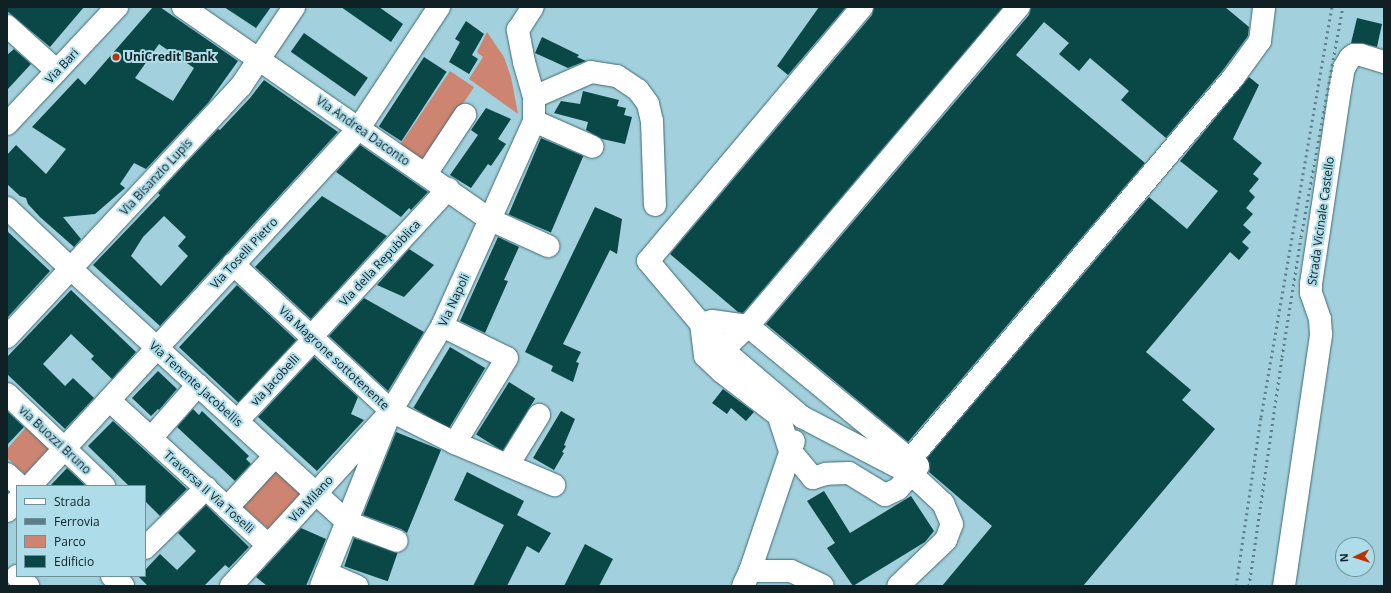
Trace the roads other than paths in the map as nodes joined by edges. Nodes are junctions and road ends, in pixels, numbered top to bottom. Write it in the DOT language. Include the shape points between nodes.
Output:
graph roads {
  1 [pos="117,7"];
  2 [pos="183,7"];
  3 [pos="294,7"];
  4 [pos="439,7"];
  5 [pos="533,7"];
  6 [pos="862,7"];
  7 [pos="1019,7"];
  8 [pos="1264,7"];
  9 [pos="7,26"];
  10 [pos="259,59"];
  11 [pos="1384,62"];
  12 [pos="57,71"];
  13 [pos="534,97"];
  14 [pos="465,115"];
  15 [pos="534,121"];
  16 [pos="7,124"];
  17 [pos="359,128"];
  18 [pos="593,147"];
  19 [pos="426,174"];
  20 [pos="448,189"];
  21 [pos="655,205"];
  22 [pos="7,208"];
  23 [pos="491,220"];
  24 [pos="548,246"];
  25 [pos="234,264"];
  26 [pos="70,269"];
  27 [pos="701,324"];
  28 [pos="442,326"];
  29 [pos="748,326"];
  30 [pos="7,337"];
  31 [pos="313,338"];
  32 [pos="157,348"];
  33 [pos="723,350"];
  34 [pos="198,385"];
  35 [pos="7,394"];
  36 [pos="109,400"];
  37 [pos="391,412"];
  38 [pos="539,415"];
  39 [pos="802,417"];
  40 [pos="237,421"];
  41 [pos="150,438"];
  42 [pos="455,443"];
  43 [pos="64,448"];
  44 [pos="790,451"];
  45 [pos="275,456"];
  46 [pos="508,464"];
  47 [pos="908,468"];
  48 [pos="7,474"];
  49 [pos="19,485"];
  50 [pos="31,485"];
  51 [pos="103,485"];
  52 [pos="554,485"];
  53 [pos="206,488"];
  54 [pos="316,493"];
  55 [pos="16,501"];
  56 [pos="228,508"];
  57 [pos="7,511"];
  58 [pos="347,522"];
  59 [pos="149,536"];
  60 [pos="397,541"];
  61 [pos="268,546"];
  62 [pos="7,566"];
  63 [pos="16,575"];
  64 [pos="18,577"];
  65 [pos="747,578"];
  66 [pos="324,580"];
  67 [pos="28,586"];
  68 [pos="231,586"];
  69 [pos="357,586"];
  70 [pos="823,586"];
  71 [pos="898,586"];
  72 [pos="1284,586"];
  1 -- 12 [label="street, Via Bari"];
  2 -- 10 [label="street, Via Andrea Daconto"];
  3 -- 10 [label="street, Via Bisanzio Lupis"];
  4 -- 17 [label="street, Via Toselli Pietro"];
  5 -- 13 [label="street, Via Napoli" via="518,30"];
  6 -- 27 [label="street" via="648,261"];
  7 -- 29 [label="street"];
  8 -- 47 [label="street" via="1260,41 1234,78"];
  9 -- 12 [label="street"];
  10 -- 17 [label="street, Via Andrea Daconto"];
  10 -- 26 [label="street, Via Bisanzio Lupis" via="241,86"];
  11 -- 72 [label="street, Strada Vicinale Castello" via="1354,55 1344,68 1311,284 1321,334"];
  12 -- 16 [label="street, Via Bari"];
  13 -- 15 [label="street, Via Napoli"];
  13 -- 21 [label="street" via="591,72 617,76 638,90 648,104 652,121"];
  14 -- 19 [label="street"];
  15 -- 18 [label="street"];
  15 -- 23 [label="street, Via Napoli"];
  17 -- 19 [label="street, Via Andrea Daconto"];
  17 -- 25 [label="street, Via Toselli Pietro"];
  19 -- 20 [label="street, Via Andrea Daconto"];
  20 -- 23 [label="street, Via Andrea Daconto"];
  20 -- 31 [label="street, Via della Repubblica"];
  22 -- 26 [label="street, Via Tenente Jacobellis"];
  23 -- 24 [label="street, Via Andrea Daconto"];
  23 -- 28 [label="street, Via Napoli"];
  25 -- 31 [label="street, Via Magrone sottotenente"];
  25 -- 32 [label="street, Via Toselli Pietro"];
  26 -- 30 [label="street, Via Bisanzio Lupis"];
  26 -- 32 [label="street, Via Tenente Jacobellis"];
  27 -- 29 [label="street" via="712,321"];
  27 -- 33 [label="street"];
  27 -- 44 [label="street" via="705,356 778,415"];
  28 -- 37 [label="street, Via Napoli"];
  28 -- 42 [label="street" via="507,358"];
  29 -- 33 [label="street"];
  29 -- 47 [label="street"];
  31 -- 37 [label="street, Via Magrone sottotenente"];
  31 -- 40 [label="street, via Jacobelli"];
  32 -- 34 [label="street, Via Tenente Jacobellis"];
  32 -- 36 [label="street, Via Toselli Pietro"];
  33 -- 39 [label="street"];
  34 -- 40 [label="street, Via Tenente Jacobellis"];
  34 -- 41 [label="street"];
  35 -- 43 [label="street, via Buozzi Bruno"];
  36 -- 41 [label="street, Traversa II Via Toselli"];
  36 -- 43 [label="street, Via Toselli Pietro"];
  37 -- 42 [label="street, Via Magrone sottotenente"];
  37 -- 54 [label="street, Via Milano"];
  37 -- 58 [label="street, Via Napoli"];
  38 -- 46 [label="street"];
  39 -- 44 [label="street"];
  39 -- 47 [label="street"];
  40 -- 45 [label="street, Via Tenente Jacobellis"];
  41 -- 53 [label="street, Traversa II Via Toselli"];
  42 -- 46 [label="street, Via Magrone sottotenente"];
  43 -- 50 [label="street, Via Toselli Pietro"];
  43 -- 51 [label="street, via Buozzi Bruno"];
  44 -- 47 [label="street" via="813,478 826,474 849,473 885,495 898,489"];
  44 -- 65 [label="street"];
  45 -- 54 [label="street, Via Tenente Jacobellis"];
  45 -- 56 [label="street"];
  46 -- 52 [label="street, Via Magrone sottotenente"];
  47 -- 71 [label="street" via="943,503 952,524 946,540"];
  48 -- 49 [label="street"];
  53 -- 56 [label="street, Traversa II Via Toselli"];
  53 -- 59 [label="street"];
  54 -- 58 [label="street, Via Tenente Jacobellis"];
  54 -- 61 [label="street, Via Milano"];
  55 -- 57 [label="street"];
  56 -- 61 [label="street, Traversa II Via Toselli"];
  58 -- 60 [label="street, Via Tenente Jacobellis"];
  58 -- 66 [label="street, Via Napoli"];
  61 -- 68 [label="street, Via Milano"];
  62 -- 63 [label="street"];
  64 -- 67 [label="street"];
  65 -- 70 [label="street" via="790,571"];
  66 -- 69 [label="street"];
}
